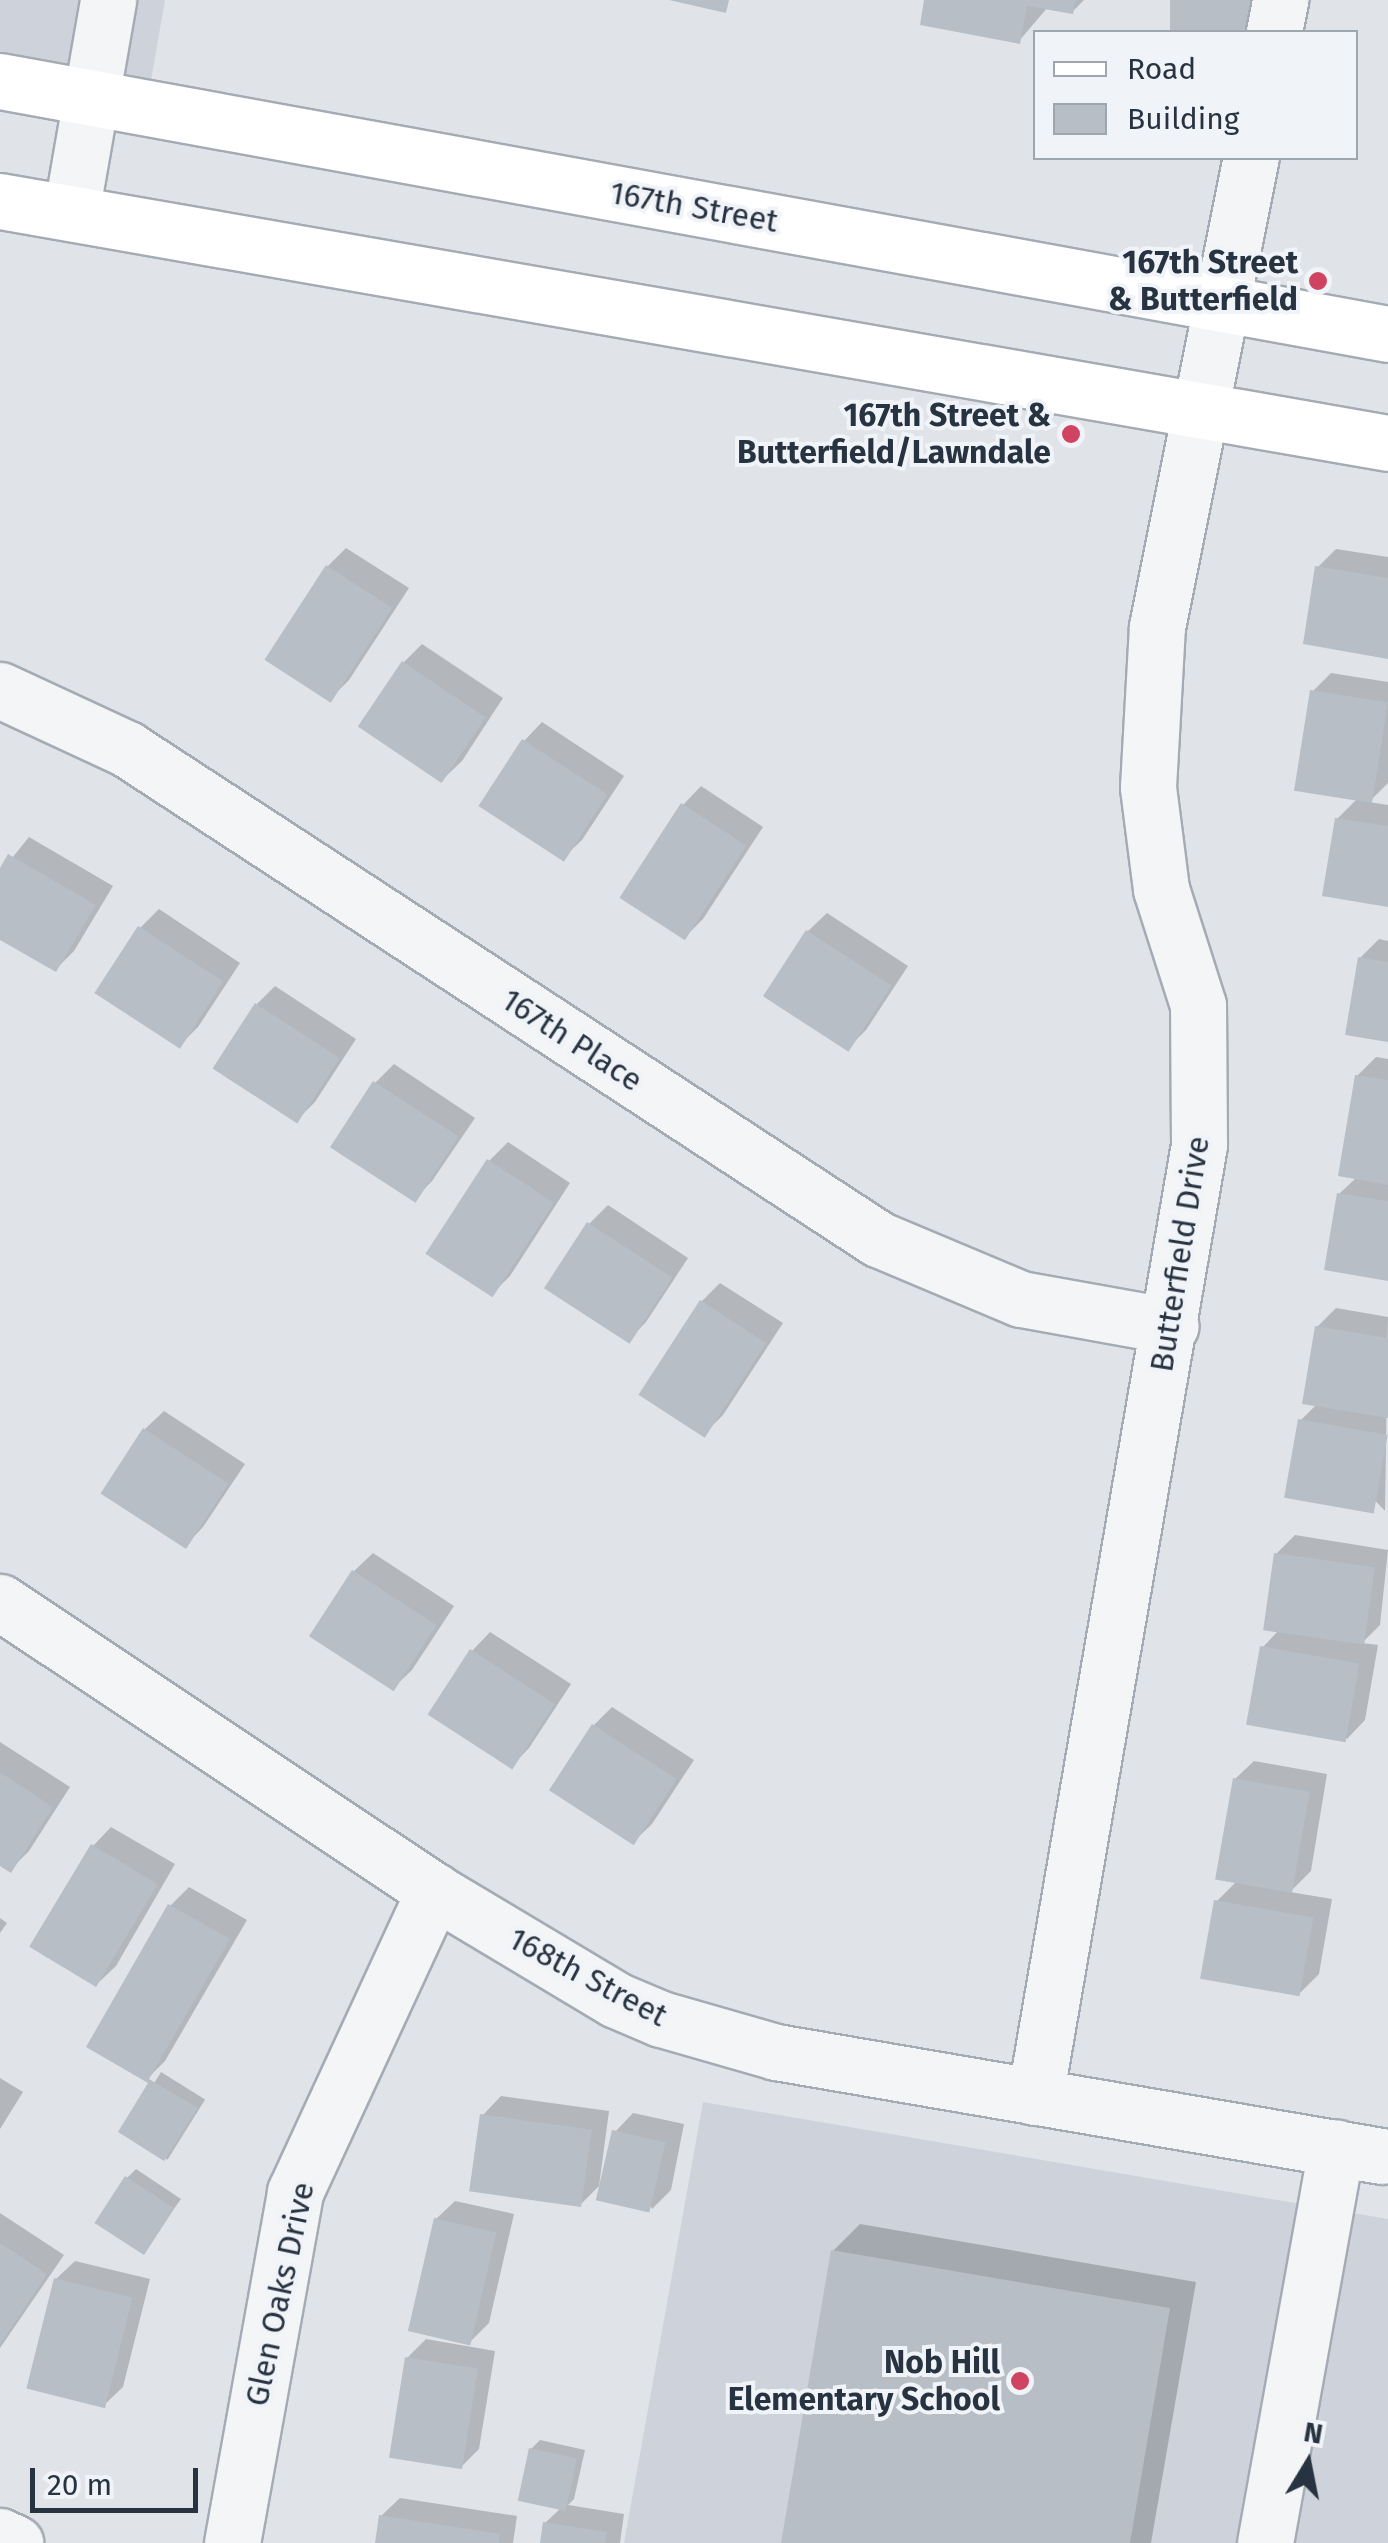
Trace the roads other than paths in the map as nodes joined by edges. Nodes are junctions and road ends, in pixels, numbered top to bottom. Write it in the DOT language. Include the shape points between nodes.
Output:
graph roads {
  1 [pos="108,0"];
  2 [pos="1280,0"];
  3 [pos="1274,30"];
  4 [pos="0,82"];
  5 [pos="92,97"];
  6 [pos="1250,160"];
  7 [pos="0,201"];
  8 [pos="71,213"];
  9 [pos="1223,303"];
  10 [pos="1388,334"];
  11 [pos="1201,411"];
  12 [pos="1388,443"];
  13 [pos="0,690"];
  14 [pos="1170,1326"];
  15 [pos="0,1602"];
  16 [pos="434,1891"];
  17 [pos="1035,2097"];
  18 [pos="0,2536"];
  19 [pos="16,2543"];
  20 [pos="232,2543"];
  21 [pos="1265,2543"];
  1 -- 5 [label="street"];
  2 -- 3 [label="street"];
  4 -- 5 [label="main road, 167th Street"];
  5 -- 8 [label="street"];
  5 -- 9 [label="main road, 167th Street"];
  6 -- 9 [label="street, Butterfield Drive"];
  7 -- 8 [label="main road"];
  8 -- 11 [label="main road"];
  9 -- 10 [label="main road, 167th Street"];
  9 -- 11 [label="street, Butterfield Drive"];
  11 -- 12 [label="main road"];
  11 -- 14 [label="street, Butterfield Drive" via="1157,627 1148,788 1161,889 1198,1005 1201,1046 1199,1145"];
  13 -- 14 [label="street, 167th Place" via="127,749 878,1238 1021,1299"];
  14 -- 17 [label="street, Butterfield Drive"];
  15 -- 16 [label="street, 168th Street"];
  16 -- 17 [label="street, 168th Street" via="616,2000 674,2024 776,2052"];
  16 -- 20 [label="street, Glen Oaks Drive" via="295,2192"];
  17 -- 21 [label="street, 168th Street" via="1358,2152"];
  18 -- 19 [label="street"];
}
